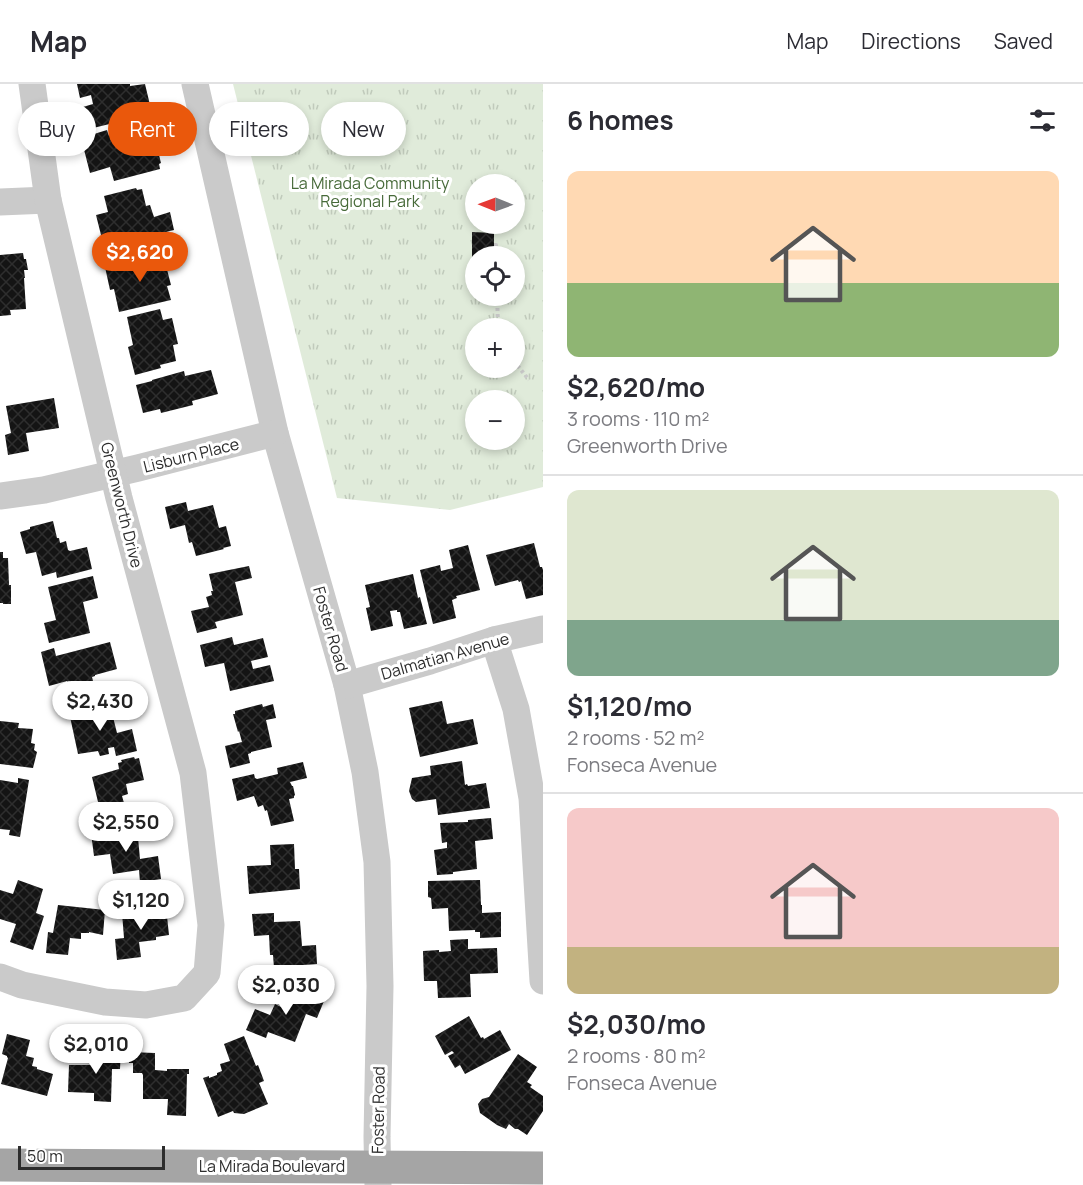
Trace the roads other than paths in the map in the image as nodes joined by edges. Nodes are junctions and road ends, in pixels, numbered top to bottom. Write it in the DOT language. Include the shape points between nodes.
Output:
graph roads {
  1 [pos="32,84"];
  2 [pos="195,84"];
  3 [pos="48,200"];
  4 [pos="0,202"];
  5 [pos="275,433"];
  6 [pos="113,473"];
  7 [pos="0,496"];
  8 [pos="543,629"];
  9 [pos="494,640"];
  10 [pos="347,685"];
  11 [pos="0,977"];
  12 [pos="543,981"];
  13 [pos="0,1165"];
  14 [pos="543,1168"];
  15 [pos="378,1176"];
  1 -- 3 [label="street, Greenworth Drive"];
  2 -- 5 [label="street, Foster Road"];
  3 -- 4 [label="street"];
  3 -- 6 [label="street, Greenworth Drive"];
  5 -- 6 [label="street, Lisburn Place"];
  5 -- 10 [label="street, Foster Road"];
  6 -- 7 [label="street, Lisburn Place"];
  6 -- 11 [label="street, Greenworth Drive" via="193,773 211,925 207,974 184,998 146,1005 105,1002"];
  8 -- 9 [label="street, Dalmatian Avenue"];
  9 -- 10 [label="street, Dalmatian Avenue"];
  9 -- 12 [label="street" via="516,709 532,798"];
  10 -- 15 [label="street, Foster Road" via="365,772 377,862"];
  13 -- 15 [label="main road, La Mirada Boulevard"];
  14 -- 15 [label="main road, La Mirada Boulevard"];
}
